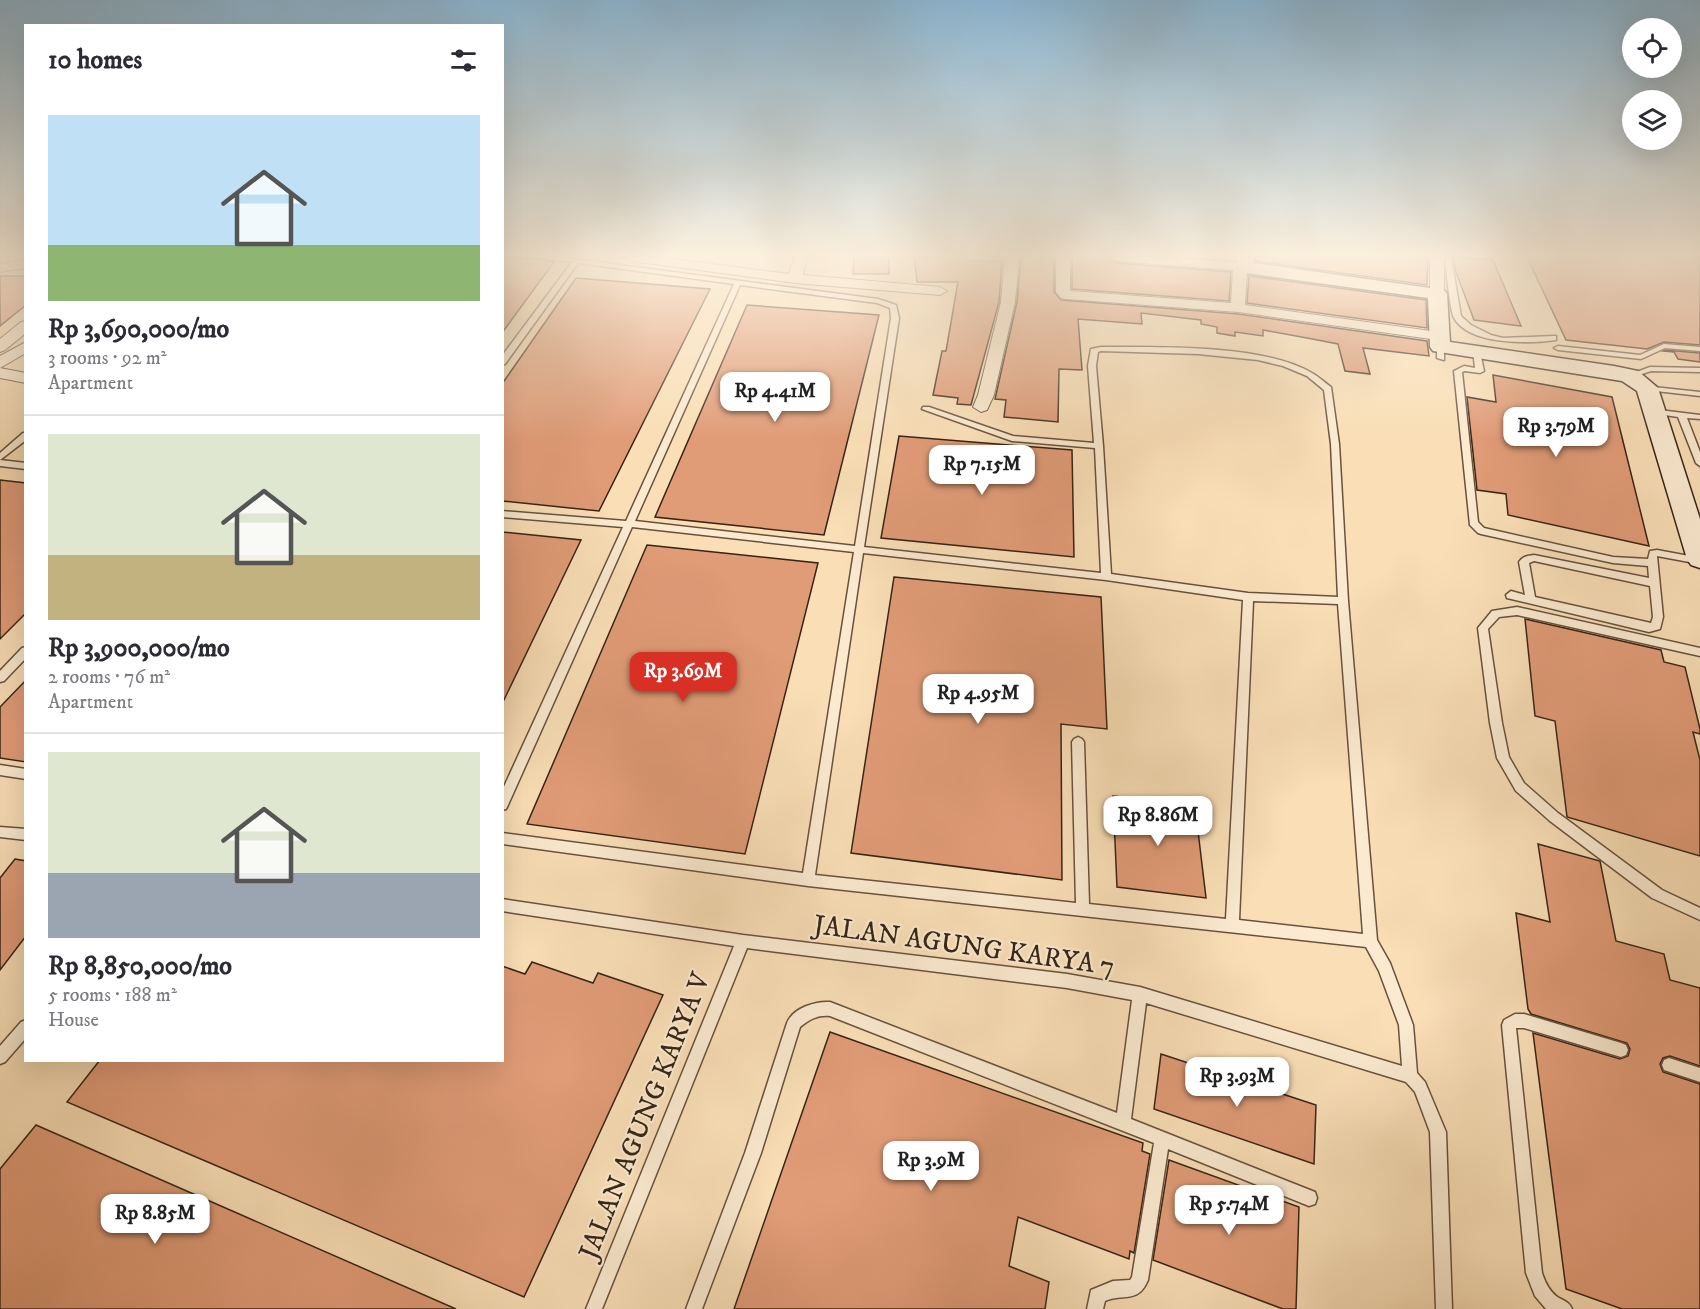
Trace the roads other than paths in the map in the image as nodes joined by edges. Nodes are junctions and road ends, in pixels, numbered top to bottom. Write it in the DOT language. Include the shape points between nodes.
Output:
graph roads {
  1 [pos="534,318"];
  2 [pos="722,318"];
  3 [pos="895,318"];
  4 [pos="1004,318"];
  5 [pos="1290,318"];
  6 [pos="1438,318"];
  7 [pos="1458,318"];
  8 [pos="24,327"];
  9 [pos="1548,328"];
  10 [pos="1553,338"];
  11 [pos="0,347"];
  12 [pos="24,347"];
  13 [pos="1440,347"];
  14 [pos="1488,348"];
  15 [pos="1700,349"];
  16 [pos="1562,356"];
  17 [pos="504,359"];
  18 [pos="0,363"];
  19 [pos="1700,370"];
  20 [pos="0,373"];
  21 [pos="24,378"];
  22 [pos="1639,382"];
  23 [pos="1700,394"];
  24 [pos="981,407"];
  25 [pos="926,409"];
  26 [pos="1654,411"];
  27 [pos="1681,414"];
  28 [pos="1700,417"];
  29 [pos="24,437"];
  30 [pos="1099,446"];
  31 [pos="0,457"];
  32 [pos="0,463"];
  33 [pos="1700,463"];
  34 [pos="24,466"];
  35 [pos="504,514"];
  36 [pos="629,524"];
  37 [pos="859,550"];
  38 [pos="1700,560"];
  39 [pos="1652,563"];
  40 [pos="1106,577"];
  41 [pos="1654,584"];
  42 [pos="1511,595"];
  43 [pos="1248,597"];
  44 [pos="1531,600"];
  45 [pos="1343,601"];
  46 [pos="1700,652"];
  47 [pos="24,653"];
  48 [pos="0,678"];
  49 [pos="1078,742"];
  50 [pos="0,770"];
  51 [pos="24,774"];
  52 [pos="504,801"];
  53 [pos="0,832"];
  54 [pos="24,835"];
  55 [pos="504,838"];
  56 [pos="808,880"];
  57 [pos="504,905"];
  58 [pos="1083,911"];
  59 [pos="1700,914"];
  60 [pos="1232,927"];
  61 [pos="1370,940"];
  62 [pos="743,941"];
  63 [pos="1140,994"];
  64 [pos="24,1029"];
  65 [pos="1621,1050"];
  66 [pos="0,1057"];
  67 [pos="1669,1065"];
  68 [pos="1700,1075"];
  69 [pos="1410,1076"];
  70 [pos="1123,1123"];
  71 [pos="1162,1139"];
  72 [pos="1309,1198"];
  73 [pos="594,1309"];
  74 [pos="694,1309"];
  75 [pos="1095,1309"];
  76 [pos="1444,1309"];
  77 [pos="1564,1309"];
  1 -- 17 [label="lane"];
  2 -- 36 [label="lane"];
  3 -- 37 [label="lane"];
  4 -- 24 [label="street"];
  5 -- 13 [label="street"];
  6 -- 13 [label="street"];
  7 -- 14 [label="lane"];
  8 -- 11 [label="street"];
  9 -- 10 [label="lane"];
  10 -- 14 [label="lane" via="1534,337"];
  10 -- 16 [label="lane"];
  12 -- 18 [label="street"];
  13 -- 14 [label="street"];
  14 -- 16 [label="street"];
  14 -- 39 [label="lane" via="1480,371 1458,371 1475,528 1613,560"];
  15 -- 16 [label="lane" via="1664,346 1641,357"];
  16 -- 22 [label="street"];
  19 -- 22 [label="lane" via="1650,369"];
  20 -- 21 [label="street"];
  22 -- 23 [label="lane"];
  22 -- 26 [label="street"];
  25 -- 30 [label="lane" via="1012,438"];
  26 -- 27 [label="lane"];
  26 -- 38 [label="street"];
  27 -- 28 [label="lane"];
  27 -- 33 [label="lane"];
  29 -- 31 [label="lane"];
  30 -- 40 [label="lane"];
  30 -- 45 [label="lane" via="1094,351 1265,357 1300,369 1328,389 1335,444"];
  32 -- 34 [label="lane"];
  35 -- 36 [label="lane"];
  36 -- 37 [label="lane"];
  36 -- 52 [label="lane"];
  37 -- 40 [label="lane"];
  37 -- 56 [label="lane"];
  38 -- 39 [label="lane" via="1657,553 1653,554"];
  39 -- 41 [label="lane"];
  40 -- 43 [label="lane"];
  41 -- 44 [label="lane" via="1658,617 1656,626 1649,628"];
  41 -- 44 [label="lane" via="1534,558 1524,562"];
  42 -- 44 [label="lane"];
  43 -- 45 [label="lane"];
  43 -- 60 [label="lane"];
  45 -- 61 [label="lane"];
  46 -- 59 [label="lane" via="1517,611 1496,614 1483,628 1503,758 1520,787 1656,894"];
  47 -- 48 [label="lane"];
  49 -- 58 [label="lane"];
  50 -- 51 [label="lane"];
  53 -- 54 [label="lane"];
  55 -- 56 [label="lane"];
  56 -- 58 [label="lane"];
  57 -- 62 [label="lane, JALAN AGUNG KARYA 7"];
  58 -- 60 [label="lane"];
  60 -- 61 [label="lane"];
  61 -- 69 [label="lane" via="1406,1025"];
  62 -- 63 [label="lane, JALAN AGUNG KARYA 7" via="1067,981"];
  62 -- 73 [label="lane, JALAN AGUNG KARYA V"];
  63 -- 69 [label="lane, JALAN AGUNG KARYA 7"];
  63 -- 70 [label="lane"];
  64 -- 66 [label="lane"];
  65 -- 77 [label="lane" via="1524,1021 1509,1025 1534,1273 1538,1290"];
  67 -- 68 [label="lane"];
  69 -- 76 [label="lane" via="1420,1087 1438,1132"];
  70 -- 71 [label="lane"];
  70 -- 74 [label="lane" via="830,1009 808,1011 794,1023 753,1153"];
  71 -- 72 [label="lane"];
  71 -- 75 [label="lane" via="1140,1280 1134,1288 1113,1289 1097,1296"];
}
